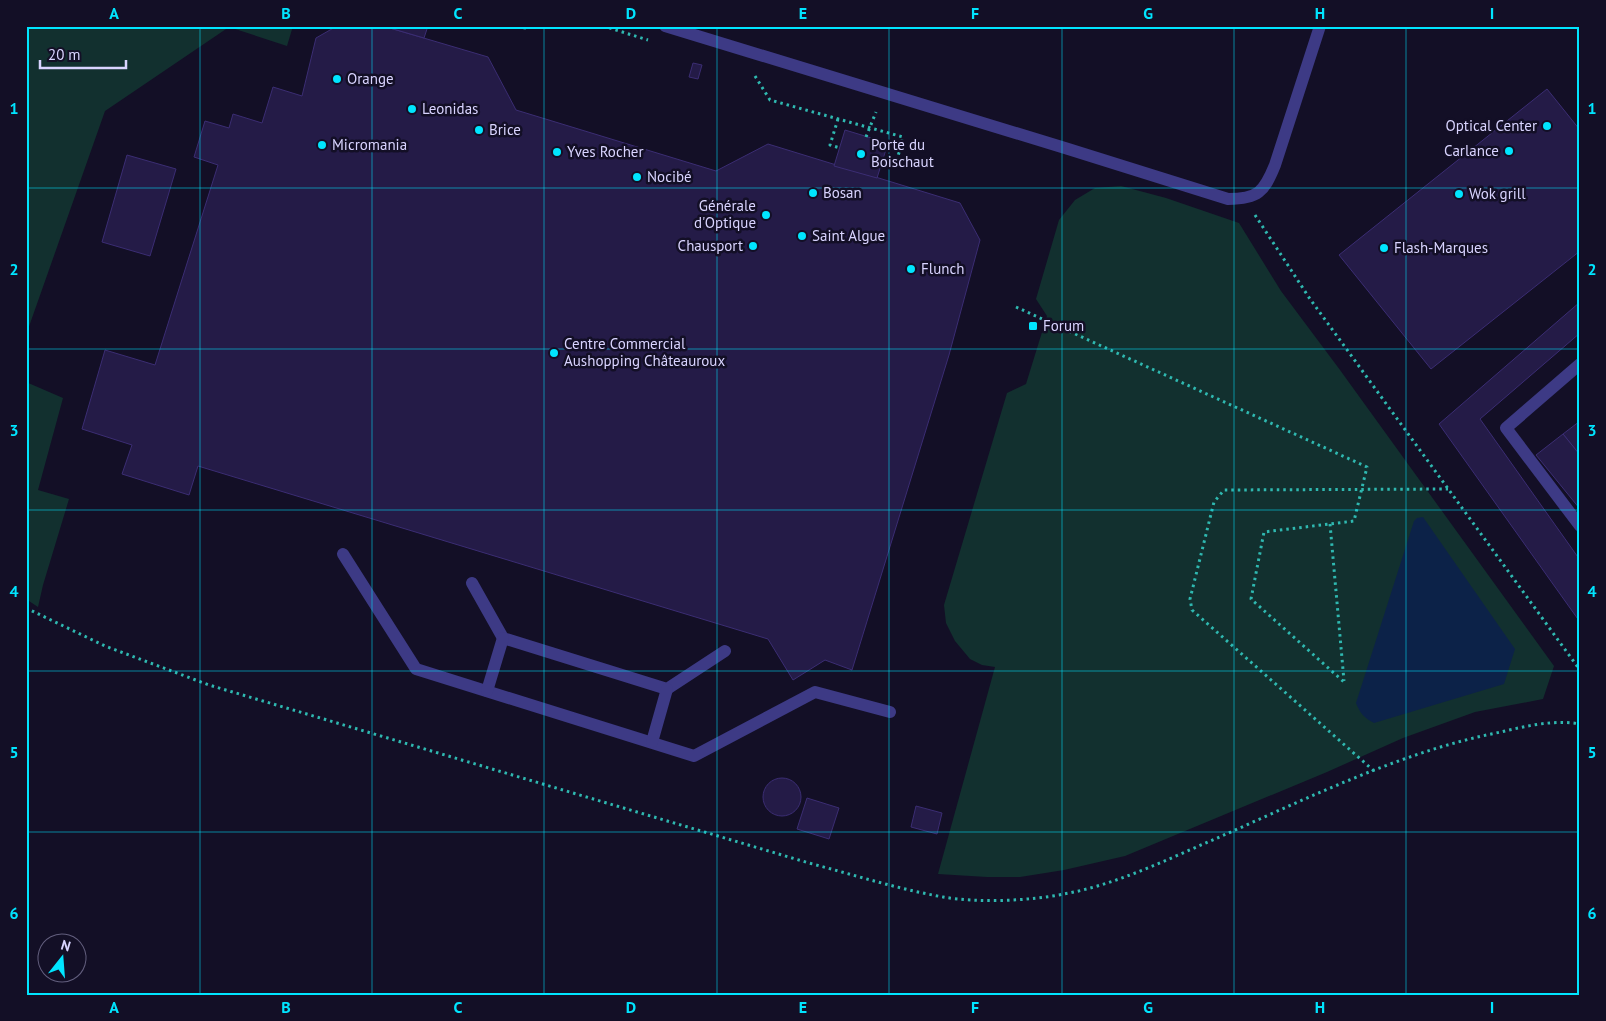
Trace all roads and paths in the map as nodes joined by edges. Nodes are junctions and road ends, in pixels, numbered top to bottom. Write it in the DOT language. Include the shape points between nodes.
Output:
graph roads {
  1 [pos="504,26"];
  2 [pos="530,26"];
  3 [pos="665,26"];
  4 [pos="1320,26"];
  5 [pos="770,100"];
  6 [pos="838,119"];
  7 [pos="840,148"];
  8 [pos="882,161"];
  9 [pos="1245,197"];
  10 [pos="1016,307"];
  11 [pos="1580,364"];
  12 [pos="1362,489"];
  13 [pos="1448,489"];
  14 [pos="1330,524"];
  15 [pos="1580,526"];
  16 [pos="343,554"];
  17 [pos="472,583"];
  18 [pos="26,608"];
  19 [pos="503,638"];
  20 [pos="725,651"];
  21 [pos="1580,670"];
  22 [pos="667,690"];
  23 [pos="487,691"];
  24 [pos="890,712"];
  25 [pos="1580,724"];
  26 [pos="652,742"];
  27 [pos="1374,771"];
  1 -- 2 [label="path"];
  3 -- 9 [label="lane" via="1216,197"];
  4 -- 9 [label="lane" via="1275,166 1263,190"];
  5 -- 6 [label="path"];
  6 -- 7 [label="path" via="830,145"];
  6 -- 8 [label="path" via="903,137 896,164"];
  9 -- 13 [label="path" via="1310,299"];
  10 -- 12 [label="path" via="1367,466"];
  11 -- 15 [label="lane" via="1506,428"];
  12 -- 13 [label="path"];
  12 -- 14 [label="path" via="1354,521"];
  12 -- 27 [label="path" via="1224,490 1214,502 1190,599 1192,610"];
  13 -- 21 [label="path"];
  14 -- 14 [label="path" via="1264,532 1251,599 1344,682"];
  16 -- 23 [label="lane" via="416,669"];
  17 -- 19 [label="lane"];
  18 -- 27 [label="path" via="105,646 209,685 809,863 945,897 1022,899 1063,895 1104,884"];
  19 -- 22 [label="lane"];
  19 -- 23 [label="lane"];
  20 -- 22 [label="lane"];
  22 -- 26 [label="lane"];
  23 -- 26 [label="lane"];
  24 -- 26 [label="lane" via="815,692 694,756"];
  25 -- 27 [label="path" via="1531,725 1473,737"];
}
